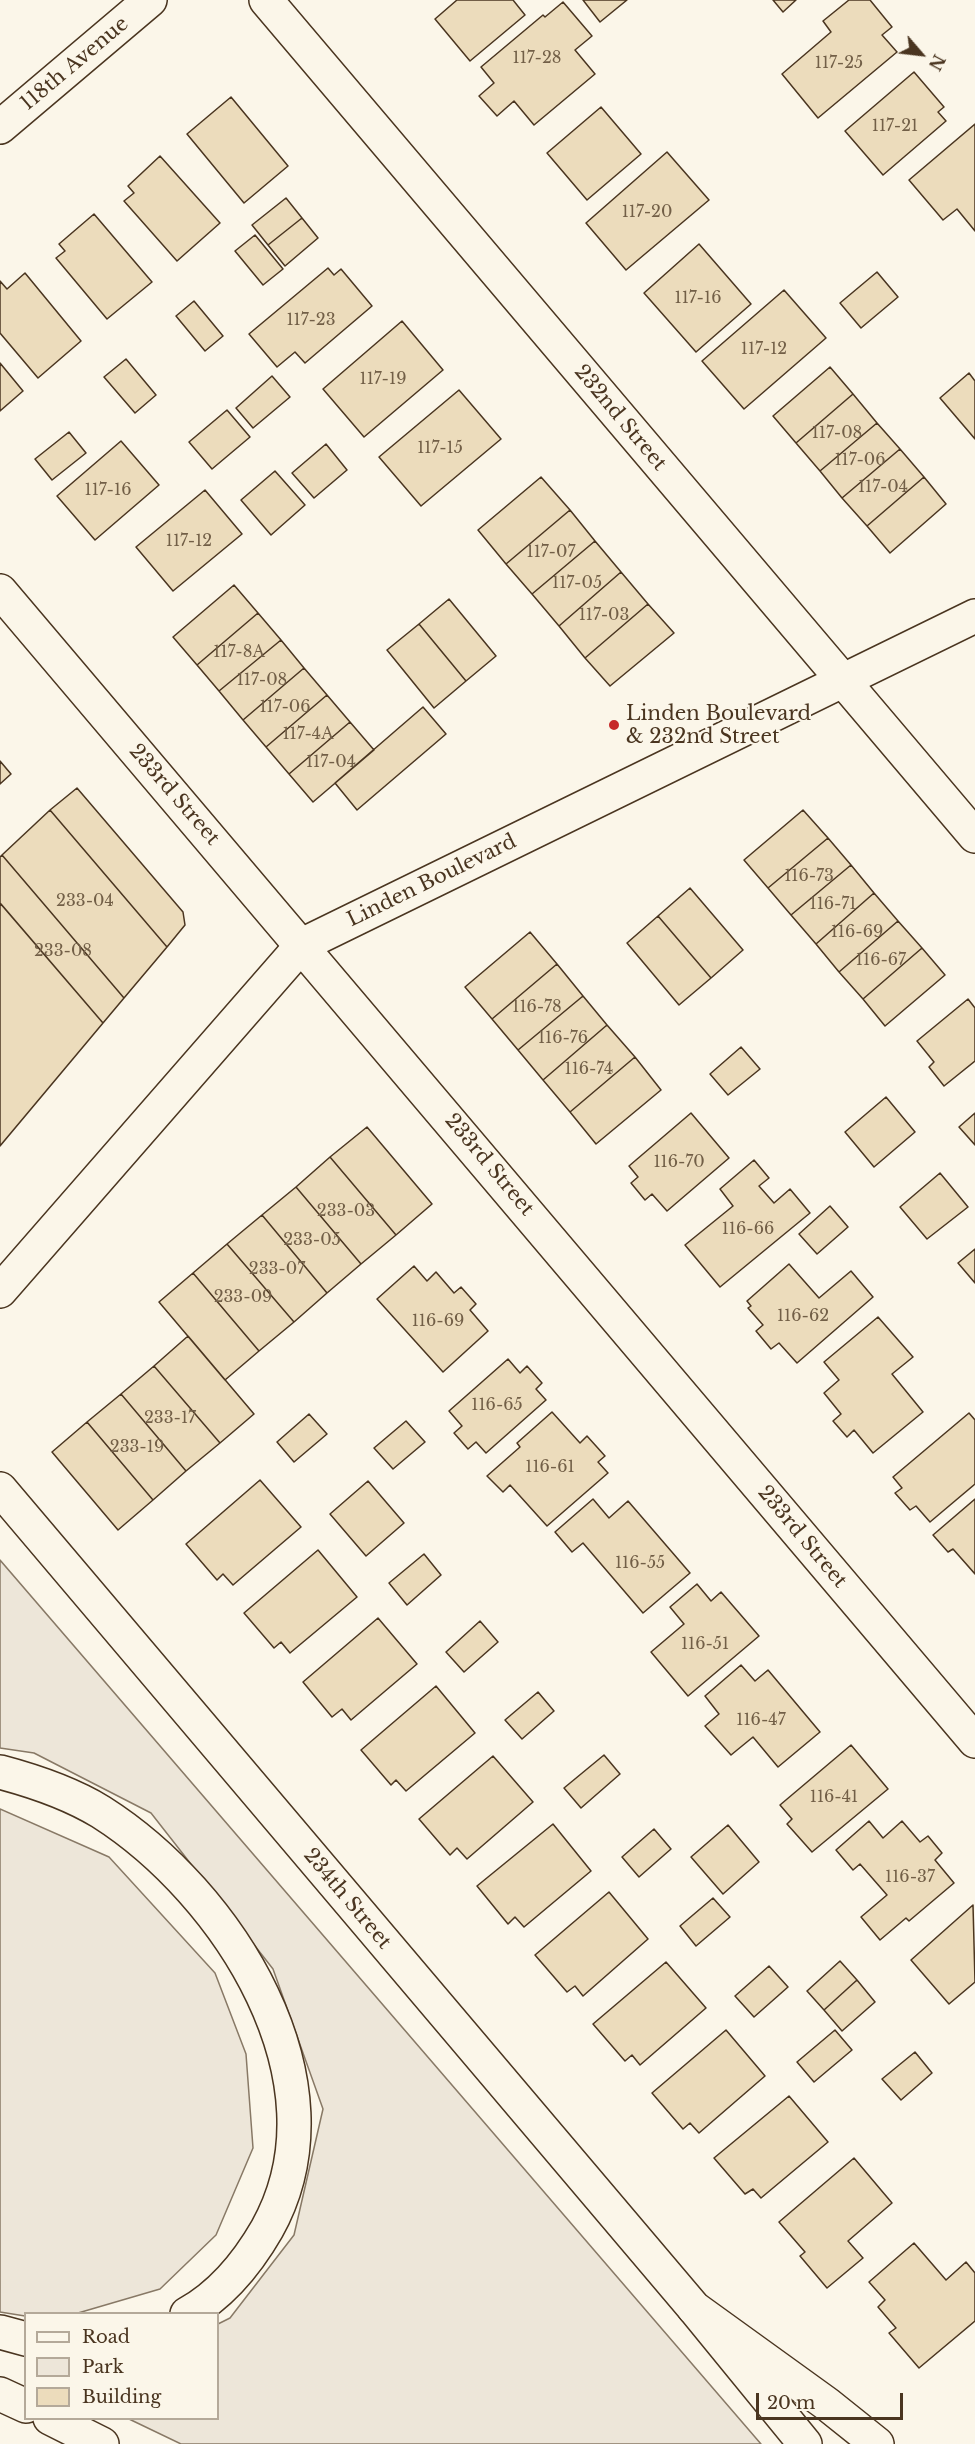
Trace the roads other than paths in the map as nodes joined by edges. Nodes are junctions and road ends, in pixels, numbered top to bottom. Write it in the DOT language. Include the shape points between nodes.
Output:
graph roads {
  1 [pos="150,0"];
  2 [pos="266,0"];
  3 [pos="0,127"];
  4 [pos="0,591"];
  5 [pos="975,616"];
  6 [pos="842,680"];
  7 [pos="975,836"];
  8 [pos="302,945"];
  9 [pos="0,1291"];
  10 [pos="0,1490"];
  11 [pos="975,1741"];
  12 [pos="0,1772"];
  13 [pos="694,2308"];
  14 [pos="188,2312"];
  15 [pos="0,2332"];
  16 [pos="24,2338"];
  17 [pos="0,2394"];
  18 [pos="24,2405"];
  19 [pos="54,2420"];
  20 [pos="102,2444"];
  21 [pos="805,2444"];
  22 [pos="877,2444"];
  1 -- 3 [label="main road, 118th Avenue"];
  2 -- 6 [label="main road, 232nd Street"];
  4 -- 8 [label="main road, 233rd Street"];
  5 -- 6 [label="main road, Linden Boulevard"];
  6 -- 7 [label="main road, 232nd Street"];
  6 -- 8 [label="main road, Linden Boulevard"];
  8 -- 9 [label="main road, Linden Boulevard"];
  8 -- 11 [label="main road, 233rd Street"];
  10 -- 13 [label="main road, 234th Street"];
  12 -- 14 [label="main road" via="71,1796 100,1812 177,1874 229,1935 265,1999 277,2032 295,2128 284,2191 257,2245 239,2270"];
  13 -- 21 [label="main road"];
  13 -- 22 [label="main road"];
  15 -- 16 [label="main road"];
  17 -- 18 [label="main road"];
  19 -- 20 [label="main road"];
}
